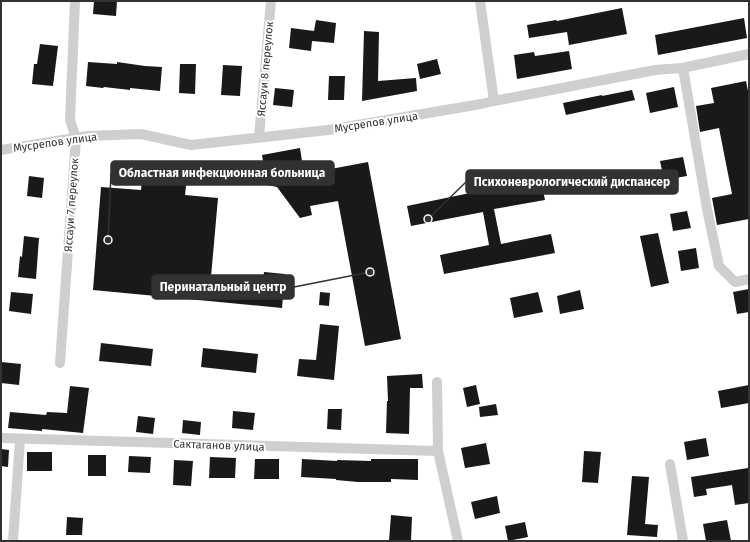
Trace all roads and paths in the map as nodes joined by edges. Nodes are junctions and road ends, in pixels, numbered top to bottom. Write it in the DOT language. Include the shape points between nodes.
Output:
graph roads {
  1 [pos="75,1"];
  2 [pos="271,1"];
  3 [pos="480,1"];
  4 [pos="749,54"];
  5 [pos="682,68"];
  6 [pos="494,101"];
  7 [pos="259,137"];
  8 [pos="76,138"];
  9 [pos="1,150"];
  10 [pos="749,279"];
  11 [pos="60,363"];
  12 [pos="437,382"];
  13 [pos="1,438"];
  14 [pos="20,439"];
  15 [pos="438,451"];
  16 [pos="670,464"];
  17 [pos="13,541"];
  18 [pos="458,541"];
  19 [pos="683,541"];
  1 -- 8 [label="street, Яссауи 7 переулок" via="70,120"];
  2 -- 7 [label="street, Яссауи 8 переулок"];
  3 -- 6 [label="street"];
  4 -- 5 [label="street, Мусрепов улица"];
  5 -- 6 [label="street, Мусрепов улица" via="655,70"];
  5 -- 10 [label="street" via="719,266 735,282"];
  6 -- 7 [label="street, Мусрепов улица" via="328,130"];
  7 -- 8 [label="street, Мусрепов улица" via="191,145 141,134"];
  8 -- 9 [label="street, Мусрепов улица"];
  8 -- 11 [label="street, Яссауи 7 переулок"];
  12 -- 15 [label="street"];
  13 -- 14 [label="street, Сактаганов улица"];
  14 -- 15 [label="street, Сактаганов улица"];
  14 -- 17 [label="street"];
  15 -- 18 [label="street"];
  16 -- 19 [label="street"];
}
